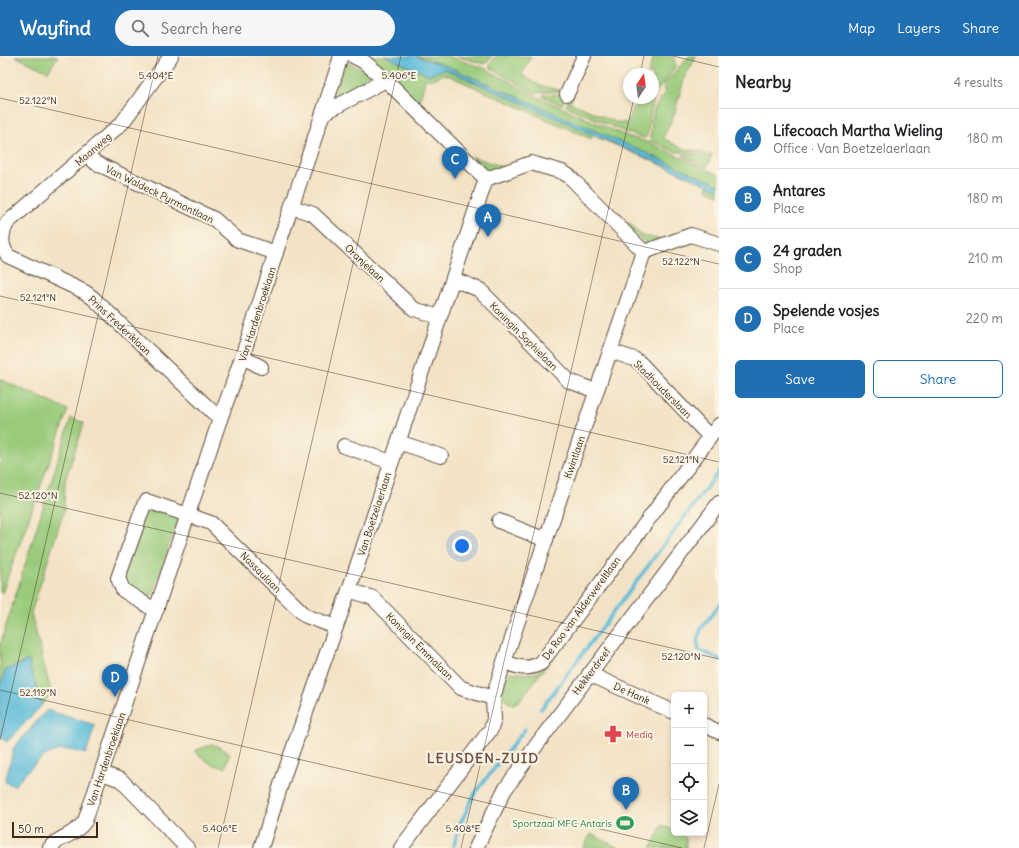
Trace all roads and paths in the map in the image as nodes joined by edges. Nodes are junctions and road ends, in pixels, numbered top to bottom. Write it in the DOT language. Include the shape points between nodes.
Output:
graph roads {
  1 [pos="171,56"];
  2 [pos="341,56"];
  3 [pos="353,56"];
  4 [pos="584,56"];
  5 [pos="386,80"];
  6 [pos="567,94"];
  7 [pos="324,113"];
  8 [pos="87,155"];
  9 [pos="486,179"];
  10 [pos="292,207"];
  11 [pos="3,230"];
  12 [pos="719,244"];
  13 [pos="644,252"];
  14 [pos="276,253"];
  15 [pos="452,279"];
  16 [pos="439,317"];
  17 [pos="610,351"];
  18 [pos="243,357"];
  19 [pos="261,367"];
  20 [pos="596,391"];
  21 [pos="220,419"];
  22 [pos="719,426"];
  23 [pos="710,437"];
  24 [pos="398,442"];
  25 [pos="344,446"];
  26 [pos="441,456"];
  27 [pos="391,462"];
  28 [pos="719,503"];
  29 [pos="188,515"];
  30 [pos="499,522"];
  31 [pos="546,540"];
  32 [pos="349,590"];
  33 [pos="156,609"];
  34 [pos="336,627"];
  35 [pos="504,662"];
  36 [pos="589,674"];
  37 [pos="492,698"];
  38 [pos="671,711"];
  39 [pos="707,726"];
  40 [pos="719,732"];
  41 [pos="102,773"];
  42 [pos="50,848"];
  43 [pos="187,848"];
  44 [pos="261,848"];
  45 [pos="401,848"];
  46 [pos="476,848"];
  1 -- 8 [label="street, Maanweg" via="122,123"];
  2 -- 7 [label="street, Van Hardenbroeklaan"];
  3 -- 5 [label="street" via="363,60"];
  4 -- 6 [label="street"];
  5 -- 7 [label="street"];
  5 -- 9 [label="street"];
  7 -- 10 [label="street, Van Hardenbroeklaan"];
  8 -- 11 [label="street, Maanweg" via="7,222"];
  8 -- 14 [label="street, Van Waldeck Pyrmontlaan" via="96,164 214,219 238,240"];
  9 -- 13 [label="street" via="531,163 562,172 569,176"];
  9 -- 15 [label="street, Van Boetzelaerlaan"];
  10 -- 14 [label="street, Van Hardenbroeklaan"];
  10 -- 16 [label="street, Oranjelaan" via="313,214 414,309"];
  11 -- 21 [label="street, Prins Frederiklaan" via="2,245 8,256 93,298"];
  12 -- 13 [label="street" via="691,235"];
  13 -- 17 [label="street, Kwintlaan"];
  14 -- 18 [label="street, Van Hardenbroeklaan"];
  15 -- 16 [label="street, Van Boetzelaerlaan"];
  15 -- 20 [label="street, Koningin Sophielaan" via="480,290 569,381"];
  16 -- 24 [label="street, Van Boetzelaerlaan"];
  17 -- 20 [label="street, Kwintlaan"];
  17 -- 23 [label="street, Stadhouderslaan" via="640,363"];
  18 -- 19 [label="street"];
  18 -- 21 [label="street, Van Hardenbroeklaan"];
  20 -- 31 [label="street, Kwintlaan"];
  21 -- 29 [label="street, Van Hardenbroeklaan"];
  22 -- 23 [label="street, De Roo van Alderwereltlaan"];
  23 -- 35 [label="street, De Roo van Alderwereltlaan" via="541,663 533,668 524,668"];
  24 -- 26 [label="street"];
  24 -- 27 [label="street, Van Boetzelaerlaan"];
  25 -- 27 [label="street"];
  27 -- 32 [label="street, Van Boetzelaerlaan"];
  28 -- 36 [label="street, Hekkerdreef"];
  29 -- 33 [label="street, Van Hardenbroeklaan"];
  29 -- 33 [label="street" via="147,501 118,578 123,590"];
  29 -- 34 [label="street, Nassaulaan" via="211,523 306,616"];
  30 -- 31 [label="street"];
  31 -- 35 [label="street, Kwintlaan"];
  32 -- 34 [label="street, Van Boetzelaerlaan"];
  32 -- 37 [label="street, Koningin Emmalaan" via="373,598 461,688"];
  33 -- 41 [label="street, Van Hardenbroeklaan"];
  34 -- 44 [label="street, Van Boetzelaerlaan"];
  35 -- 37 [label="street"];
  36 -- 38 [label="street, De Hank"];
  36 -- 46 [label="street, Hekkerdreef" via="504,792"];
  37 -- 45 [label="street" via="494,713 490,729"];
  39 -- 40 [label="street"];
  41 -- 42 [label="street, Van Hardenbroeklaan" via="85,821 79,830 52,844"];
  41 -- 43 [label="street" via="121,780"];
}
